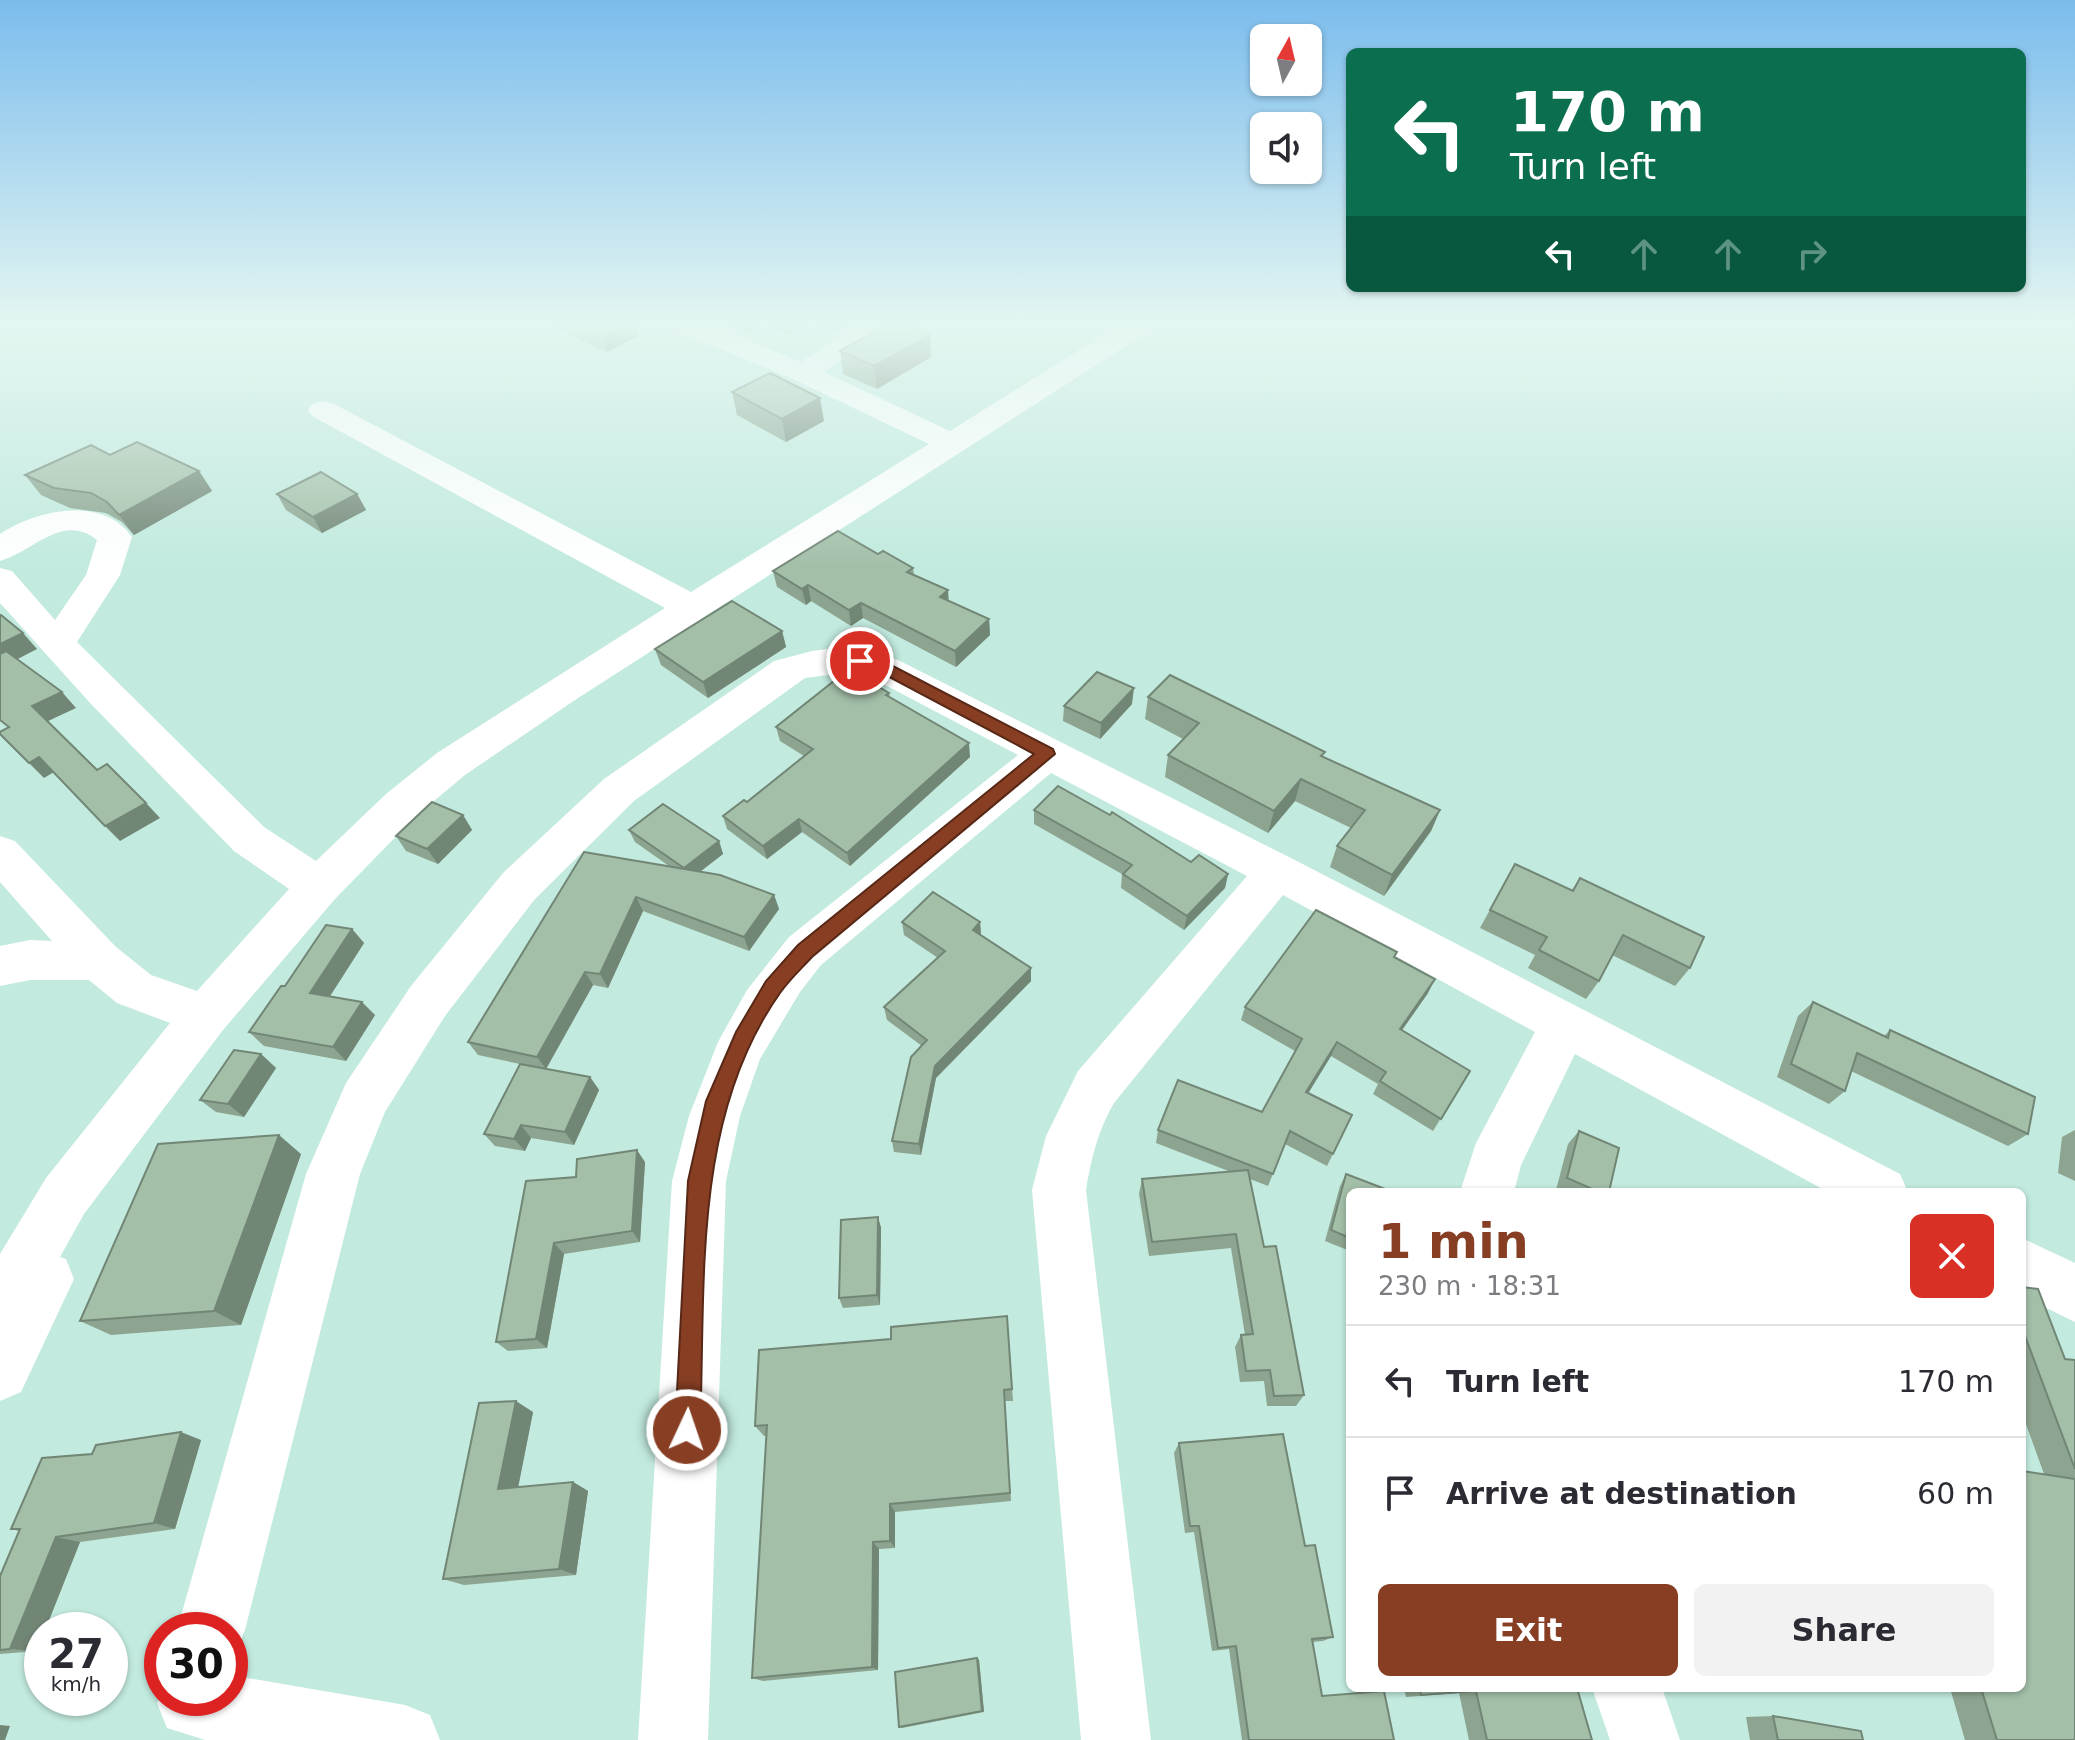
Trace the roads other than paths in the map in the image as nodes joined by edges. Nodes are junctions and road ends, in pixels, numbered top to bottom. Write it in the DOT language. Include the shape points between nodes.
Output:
graph roads {
  1 [pos="873,406"];
  2 [pos="1012,406"];
  3 [pos="323,410"];
  4 [pos="953,444"];
  5 [pos="0,551"];
  6 [pos="0,579"];
  7 [pos="692,608"];
  8 [pos="58,643"];
  9 [pos="1047,754"];
  10 [pos="0,853"];
  11 [pos="1277,871"];
  12 [pos="319,886"];
  13 [pos="99,961"];
  14 [pos="0,966"];
  15 [pos="206,1015"];
  16 [pos="1564,1026"];
  17 [pos="136,1107"];
  18 [pos="1488,1188"];
  19 [pos="1873,1188"];
  20 [pos="2026,1268"];
  21 [pos="2075,1294"];
  22 [pos="0,1308"];
  23 [pos="0,1371"];
  24 [pos="216,1612"];
  25 [pos="1628,1692"];
  26 [pos="206,1716"];
  27 [pos="405,1740"];
  28 [pos="673,1740"];
  29 [pos="1116,1740"];
  30 [pos="1645,1740"];
  1 -- 4 [label="street"];
  2 -- 4 [label="street"];
  3 -- 7 [label="street"];
  4 -- 7 [label="street"];
  5 -- 8 [label="street" via="15,538 66,521 88,521 115,537 103,575"];
  6 -- 8 [label="street"];
  7 -- 12 [label="street" via="451,764"];
  8 -- 12 [label="street" via="249,839"];
  9 -- 11 [label="street"];
  9 -- 24 [label="street" via="885,669 837,658 814,661 787,670 619,790 519,886 428,1001 364,1099 347,1135"];
  9 -- 28 [label="street" via="805,951 765,1000 717,1101 699,1181"];
  10 -- 13 [label="street"];
  11 -- 16 [label="street"];
  11 -- 29 [label="street" via="1096,1087 1068,1143 1059,1190"];
  12 -- 15 [label="street"];
  13 -- 14 [label="street" via="30,960"];
  13 -- 15 [label="street" via="134,989"];
  15 -- 17 [label="street"];
  16 -- 18 [label="street" via="1495,1161"];
  16 -- 19 [label="street"];
  17 -- 22 [label="street" via="65,1196"];
  17 -- 23 [label="street"];
  20 -- 21 [label="street"];
  25 -- 30 [label="street"];
  26 -- 27 [label="street"];
}
